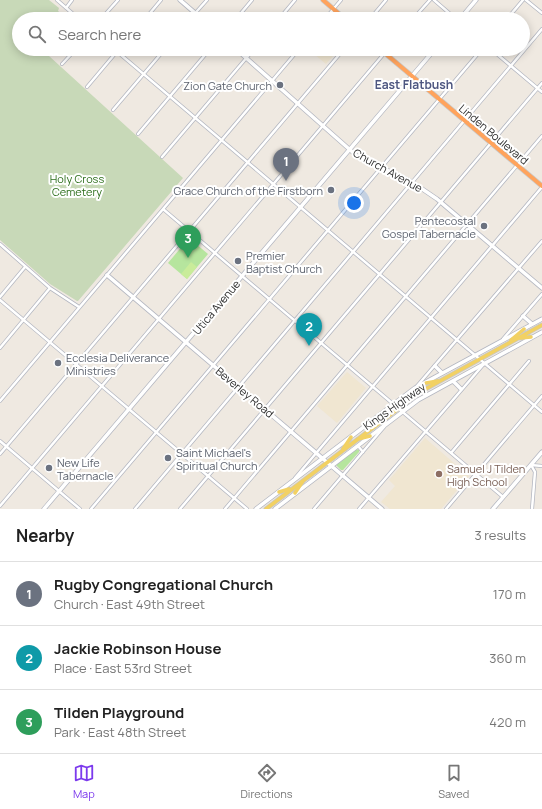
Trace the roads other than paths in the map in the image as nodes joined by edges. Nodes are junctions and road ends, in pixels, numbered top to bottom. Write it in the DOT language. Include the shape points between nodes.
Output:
graph roads {
  1 [pos="57,0"];
  2 [pos="72,0"];
  3 [pos="118,0"];
  4 [pos="161,0"];
  5 [pos="180,0"];
  6 [pos="207,0"];
  7 [pos="252,0"];
  8 [pos="295,0"];
  9 [pos="322,0"];
  10 [pos="341,0"];
  11 [pos="386,0"];
  12 [pos="430,0"];
  13 [pos="434,0"];
  14 [pos="476,0"];
  15 [pos="523,0"];
  16 [pos="526,0"];
  17 [pos="66,8"];
  18 [pos="333,9"];
  19 [pos="71,12"];
  20 [pos="107,12"];
  21 [pos="151,12"];
  22 [pos="194,12"];
  23 [pos="196,12"];
  24 [pos="242,12"];
  25 [pos="285,12"];
  26 [pos="331,12"];
  27 [pos="337,12"];
  28 [pos="376,12"];
  29 [pos="420,12"];
  30 [pos="448,12"];
  31 [pos="466,12"];
  32 [pos="513,12"];
  33 [pos="542,13"];
  34 [pos="542,30"];
  35 [pos="530,44"];
  36 [pos="69,56"];
  37 [pos="113,56"];
  38 [pos="124,56"];
  39 [pos="159,56"];
  40 [pos="204,56"];
  41 [pos="293,56"];
  42 [pos="338,56"];
  43 [pos="382,56"];
  44 [pos="391,56"];
  45 [pos="429,56"];
  46 [pos="476,56"];
  47 [pos="499,56"];
  48 [pos="520,56"];
  49 [pos="246,58"];
  50 [pos="62,64"];
  51 [pos="511,66"];
  52 [pos="144,74"];
  53 [pos="412,76"];
  54 [pos="272,81"];
  55 [pos="542,82"];
  56 [pos="87,87"];
  57 [pos="537,88"];
  58 [pos="542,92"];
  59 [pos="170,97"];
  60 [pos="439,99"];
  61 [pos="298,103"];
  62 [pos="113,110"];
  63 [pos="195,118"];
  64 [pos="464,121"];
  65 [pos="323,125"];
  66 [pos="138,134"];
  67 [pos="542,136"];
  68 [pos="222,140"];
  69 [pos="491,143"];
  70 [pos="350,149"];
  71 [pos="162,157"];
  72 [pos="248,162"];
  73 [pos="517,165"];
  74 [pos="381,167"];
  75 [pos="412,182"];
  76 [pos="273,184"];
  77 [pos="542,187"];
  78 [pos="441,202"];
  79 [pos="300,207"];
  80 [pos="163,209"];
  81 [pos="468,224"];
  82 [pos="328,230"];
  83 [pos="190,231"];
  84 [pos="542,241"];
  85 [pos="0,244"];
  86 [pos="493,246"];
  87 [pos="353,252"];
  88 [pos="215,253"];
  89 [pos="25,267"];
  90 [pos="519,268"];
  91 [pos="379,274"];
  92 [pos="107,275"];
  93 [pos="242,276"];
  94 [pos="50,288"];
  95 [pos="542,288"];
  96 [pos="542,294"];
  97 [pos="0,297"];
  98 [pos="406,297"];
  99 [pos="133,298"];
  100 [pos="270,299"];
  101 [pos="0,300"];
  102 [pos="79,307"];
  103 [pos="523,316"];
  104 [pos="431,318"];
  105 [pos="158,319"];
  106 [pos="542,319"];
  107 [pos="24,320"];
  108 [pos="295,321"];
  109 [pos="532,324"];
  110 [pos="542,325"];
  111 [pos="524,329"];
  112 [pos="542,332"];
  113 [pos="532,337"];
  114 [pos="519,338"];
  115 [pos="457,340"];
  116 [pos="502,341"];
  117 [pos="186,342"];
  118 [pos="50,343"];
  119 [pos="321,343"];
  120 [pos="506,345"];
  121 [pos="0,348"];
  122 [pos="476,356"];
  123 [pos="480,360"];
  124 [pos="529,361"];
  125 [pos="484,363"];
  126 [pos="76,365"];
  127 [pos="213,365"];
  128 [pos="347,365"];
  129 [pos="435,366"];
  130 [pos="442,374"];
  131 [pos="441,381"];
  132 [pos="453,381"];
  133 [pos="426,383"];
  134 [pos="509,384"];
  135 [pos="101,386"];
  136 [pos="239,387"];
  137 [pos="373,387"];
  138 [pos="415,388"];
  139 [pos="461,389"];
  140 [pos="542,396"];
  141 [pos="0,401"];
  142 [pos="394,404"];
  143 [pos="534,406"];
  144 [pos="398,408"];
  145 [pos="265,409"];
  146 [pos="129,410"];
  147 [pos="402,412"];
  148 [pos="542,412"];
  149 [pos="388,422"];
  150 [pos="291,431"];
  151 [pos="425,431"];
  152 [pos="156,433"];
  153 [pos="370,436"];
  154 [pos="351,437"];
  155 [pos="357,439"];
  156 [pos="0,441"];
  157 [pos="7,446"];
  158 [pos="358,446"];
  159 [pos="341,452"];
  160 [pos="363,452"];
  161 [pos="542,452"];
  162 [pos="316,453"];
  163 [pos="451,453"];
  164 [pos="0,454"];
  165 [pos="181,454"];
  166 [pos="322,459"];
  167 [pos="327,462"];
  168 [pos="531,465"];
  169 [pos="331,466"];
  170 [pos="542,466"];
  171 [pos="32,468"];
  172 [pos="476,474"];
  173 [pos="342,476"];
  174 [pos="208,477"];
  175 [pos="305,478"];
  176 [pos="290,483"];
  177 [pos="292,488"];
  178 [pos="59,491"];
  179 [pos="279,492"];
  180 [pos="295,493"];
  181 [pos="234,498"];
  182 [pos="369,498"];
  183 [pos="503,498"];
  184 [pos="498,504"];
  185 [pos="0,506"];
  186 [pos="44,509"];
  187 [pos="80,509"];
  188 [pos="91,509"];
  189 [pos="135,509"];
  190 [pos="180,509"];
  191 [pos="225,509"];
  192 [pos="247,509"];
  193 [pos="256,509"];
  194 [pos="266,509"];
  195 [pos="275,509"];
  196 [pos="314,509"];
  197 [pos="359,509"];
  198 [pos="382,509"];
  199 [pos="446,509"];
  200 [pos="493,509"];
  201 [pos="498,509"];
  202 [pos="532,509"];
  1 -- 17 [label="street"];
  2 -- 17 [label="street"];
  3 -- 20 [label="street"];
  4 -- 21 [label="street"];
  5 -- 22 [label="main road"];
  6 -- 23 [label="street"];
  7 -- 24 [label="street"];
  8 -- 25 [label="street"];
  9 -- 18 [label="highway"];
  10 -- 18 [label="street"];
  11 -- 28 [label="street"];
  12 -- 29 [label="street"];
  13 -- 30 [label="street"];
  14 -- 31 [label="main road"];
  15 -- 32 [label="street"];
  16 -- 33 [label="street"];
  17 -- 19 [label="street"];
  18 -- 26 [label="street"];
  18 -- 27 [label="highway"];
  34 -- 35 [label="street"];
  36 -- 50 [label="street"];
  37 -- 56 [label="street"];
  38 -- 52 [label="street"];
  39 -- 52 [label="street"];
  40 -- 59 [label="street"];
  41 -- 54 [label="street"];
  42 -- 61 [label="street"];
  43 -- 65 [label="street"];
  44 -- 53 [label="highway, Linden Boulevard"];
  45 -- 53 [label="main road, Utica Avenue"];
  46 -- 60 [label="street"];
  47 -- 51 [label="street"];
  48 -- 51 [label="street"];
  49 -- 54 [label="main road, Church Avenue"];
  49 -- 63 [label="street"];
  51 -- 57 [label="street"];
  51 -- 64 [label="street"];
  52 -- 59 [label="street"];
  52 -- 62 [label="street"];
  53 -- 60 [label="highway, Linden Boulevard"];
  53 -- 70 [label="main road, Utica Avenue"];
  54 -- 61 [label="main road, Church Avenue"];
  54 -- 68 [label="street"];
  55 -- 57 [label="street"];
  57 -- 58 [label="street"];
  57 -- 69 [label="street"];
  59 -- 63 [label="street"];
  59 -- 66 [label="street"];
  60 -- 64 [label="highway, Linden Boulevard"];
  60 -- 74 [label="street"];
  61 -- 65 [label="main road, Church Avenue"];
  61 -- 72 [label="street"];
  63 -- 68 [label="street"];
  63 -- 71 [label="street"];
  64 -- 69 [label="highway, Linden Boulevard"];
  64 -- 75 [label="street"];
  65 -- 70 [label="main road, Church Avenue"];
  65 -- 76 [label="street"];
  67 -- 73 [label="street"];
  68 -- 72 [label="street"];
  68 -- 80 [label="street"];
  69 -- 73 [label="highway, Linden Boulevard"];
  69 -- 78 [label="street"];
  70 -- 74 [label="main road, Church Avenue" via="357,156"];
  70 -- 79 [label="main road, Utica Avenue"];
  72 -- 76 [label="street"];
  72 -- 83 [label="street"];
  73 -- 77 [label="highway, Linden Boulevard"];
  73 -- 81 [label="street"];
  74 -- 75 [label="main road, Church Avenue"];
  74 -- 82 [label="street"];
  75 -- 78 [label="main road, Church Avenue"];
  75 -- 87 [label="street"];
  76 -- 79 [label="street"];
  76 -- 88 [label="street"];
  77 -- 86 [label="street"];
  78 -- 81 [label="main road, Church Avenue"];
  78 -- 91 [label="street"];
  79 -- 82 [label="street"];
  79 -- 93 [label="main road, Utica Avenue"];
  80 -- 83 [label="street"];
  80 -- 92 [label="street"];
  81 -- 86 [label="main road, Church Avenue"];
  81 -- 98 [label="street"];
  82 -- 87 [label="street"];
  82 -- 100 [label="street"];
  83 -- 88 [label="street"];
  83 -- 99 [label="street"];
  84 -- 90 [label="street"];
  85 -- 89 [label="street"];
  86 -- 90 [label="main road, Church Avenue"];
  86 -- 104 [label="street"];
  87 -- 91 [label="street"];
  87 -- 108 [label="street"];
  88 -- 93 [label="street"];
  88 -- 105 [label="street"];
  89 -- 94 [label="street"];
  89 -- 97 [label="street"];
  90 -- 95 [label="main road, Church Avenue"];
  90 -- 115 [label="street"];
  91 -- 98 [label="street"];
  91 -- 119 [label="street"];
  92 -- 99 [label="main road, Beverley Road"];
  92 -- 102 [label="street"];
  93 -- 100 [label="street"];
  93 -- 117 [label="main road, Utica Avenue"];
  94 -- 102 [label="street"];
  94 -- 107 [label="street"];
  96 -- 103 [label="street"];
  98 -- 104 [label="street"];
  98 -- 128 [label="street"];
  99 -- 105 [label="main road, Beverley Road"];
  99 -- 126 [label="street"];
  100 -- 108 [label="street"];
  100 -- 127 [label="street"];
  101 -- 107 [label="street"];
  102 -- 118 [label="street"];
  103 -- 109 [label="main road"];
  103 -- 116 [label="street"];
  104 -- 115 [label="street"];
  104 -- 137 [label="street"];
  105 -- 117 [label="main road, Beverley Road"];
  105 -- 135 [label="street"];
  106 -- 109 [label="main road, Kings Highway"];
  107 -- 118 [label="street"];
  107 -- 121 [label="street"];
  108 -- 119 [label="street"];
  108 -- 136 [label="street"];
  109 -- 111 [label="main road, Kings Highway"];
  110 -- 114 [label="main road, Kings Highway"];
  111 -- 116 [label="main road, Kings Highway"];
  111 -- 120 [label="main road"];
  112 -- 113 [label="main road, Kings Highway"];
  113 -- 114 [label="main road"];
  113 -- 125 [label="main road, Kings Highway"];
  114 -- 120 [label="main road, Kings Highway"];
  115 -- 122 [label="street"];
  115 -- 129 [label="street"];
  116 -- 122 [label="main road, Kings Highway"];
  117 -- 127 [label="main road, Beverley Road"];
  117 -- 146 [label="main road, Utica Avenue"];
  118 -- 126 [label="street"];
  118 -- 141 [label="street"];
  119 -- 128 [label="street"];
  119 -- 145 [label="street"];
  120 -- 123 [label="main road, Kings Highway"];
  122 -- 123 [label="street"];
  122 -- 130 [label="main road, Kings Highway"];
  123 -- 125 [label="street"];
  123 -- 131 [label="main road, Kings Highway"];
  124 -- 134 [label="street"];
  125 -- 132 [label="main road, Kings Highway"];
  125 -- 134 [label="street"];
  125 -- 139 [label="street"];
  126 -- 135 [label="street"];
  126 -- 157 [label="street"];
  127 -- 136 [label="main road, Beverley Road"];
  127 -- 152 [label="street"];
  128 -- 137 [label="street"];
  128 -- 150 [label="street"];
  129 -- 130 [label="main road"];
  129 -- 138 [label="street"];
  130 -- 133 [label="main road, Kings Highway"];
  131 -- 133 [label="main road"];
  131 -- 144 [label="main road, Kings Highway"];
  132 -- 139 [label="main road"];
  132 -- 147 [label="main road, Kings Highway"];
  133 -- 138 [label="main road, Kings Highway"];
  134 -- 143 [label="street"];
  134 -- 163 [label="street"];
  135 -- 146 [label="street"];
  135 -- 171 [label="street"];
  136 -- 145 [label="main road, Beverley Road"];
  136 -- 165 [label="street"];
  137 -- 142 [label="street"];
  137 -- 162 [label="street"];
  138 -- 142 [label="main road, Kings Highway"];
  139 -- 151 [label="street"];
  140 -- 143 [label="street"];
  142 -- 144 [label="street"];
  142 -- 154 [label="main road, Kings Highway"];
  143 -- 148 [label="street"];
  143 -- 172 [label="street"];
  144 -- 147 [label="street"];
  144 -- 155 [label="main road, Kings Highway"];
  145 -- 150 [label="main road, Beverley Road"];
  145 -- 174 [label="street"];
  146 -- 152 [label="street"];
  146 -- 178 [label="main road, Utica Avenue"];
  147 -- 149 [label="main road, Kings Highway"];
  147 -- 151 [label="street"];
  149 -- 153 [label="main road, Kings Highway"];
  149 -- 160 [label="street"];
  150 -- 162 [label="main road, Beverley Road"];
  150 -- 181 [label="street"];
  151 -- 163 [label="street"];
  151 -- 182 [label="street"];
  152 -- 165 [label="street"];
  152 -- 188 [label="street"];
  153 -- 155 [label="main road"];
  153 -- 158 [label="main road, Kings Highway"];
  154 -- 159 [label="main road"];
  154 -- 166 [label="main road, Kings Highway"];
  155 -- 159 [label="main road, Kings Highway"];
  156 -- 157 [label="street"];
  157 -- 164 [label="street"];
  157 -- 171 [label="street"];
  158 -- 160 [label="street"];
  158 -- 169 [label="main road, Kings Highway"];
  159 -- 167 [label="main road, Kings Highway"];
  160 -- 173 [label="street"];
  161 -- 168 [label="main road"];
  162 -- 166 [label="main road, Beverley Road"];
  162 -- 176 [label="street"];
  163 -- 172 [label="street"];
  165 -- 174 [label="street"];
  165 -- 189 [label="street"];
  166 -- 167 [label="main road, Beverley Road"];
  166 -- 176 [label="main road, Kings Highway"];
  167 -- 169 [label="main road, Beverley Road"];
  167 -- 175 [label="main road, Kings Highway"];
  168 -- 170 [label="street"];
  168 -- 183 [label="main road"];
  168 -- 202 [label="street" via="535,472"];
  169 -- 173 [label="main road, Beverley Road"];
  169 -- 180 [label="main road, Kings Highway"];
  171 -- 178 [label="street"];
  171 -- 185 [label="street"];
  172 -- 183 [label="street"];
  172 -- 199 [label="street"];
  173 -- 182 [label="main road, Beverley Road"];
  173 -- 196 [label="street"];
  174 -- 181 [label="street"];
  174 -- 190 [label="street"];
  175 -- 177 [label="main road, Kings Highway"];
  175 -- 180 [label="main road"];
  176 -- 179 [label="main road, Kings Highway"];
  177 -- 179 [label="main road"];
  177 -- 194 [label="main road, Kings Highway"];
  178 -- 186 [label="main road, Utica Avenue"];
  178 -- 187 [label="street"];
  179 -- 193 [label="main road, Kings Highway"];
  180 -- 195 [label="main road, Kings Highway"];
  181 -- 191 [label="street"];
  181 -- 192 [label="street"];
  182 -- 197 [label="street"];
  182 -- 198 [label="main road, Beverley Road"];
  183 -- 184 [label="main road"];
  184 -- 200 [label="main road"];
  184 -- 201 [label="street"];
}
